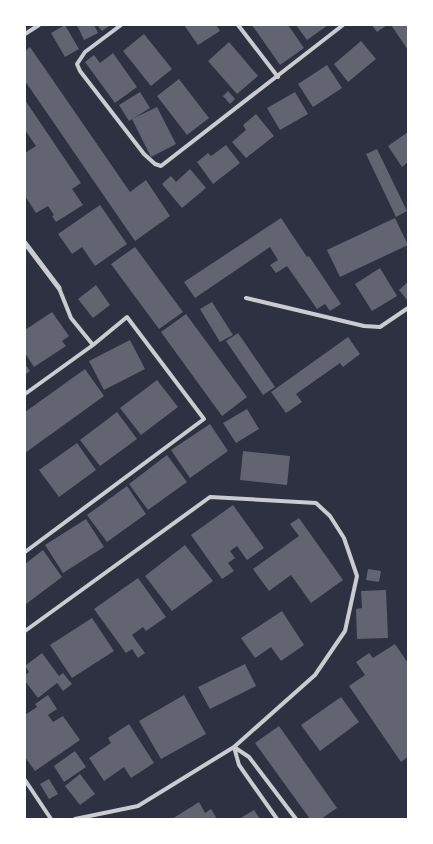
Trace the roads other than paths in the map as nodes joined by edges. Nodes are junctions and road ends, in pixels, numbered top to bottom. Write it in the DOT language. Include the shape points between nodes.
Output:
graph roads {
  1 [pos="39,25"];
  2 [pos="121,25"];
  3 [pos="238,25"];
  4 [pos="344,25"];
  5 [pos="25,34"];
  6 [pos="278,77"];
  7 [pos="25,243"];
  8 [pos="59,288"];
  9 [pos="246,298"];
  10 [pos="408,308"];
  11 [pos="93,345"];
  12 [pos="25,394"];
  13 [pos="25,552"];
  14 [pos="25,631"];
  15 [pos="234,746"];
  16 [pos="25,780"];
  17 [pos="51,819"];
  18 [pos="75,819"];
  19 [pos="277,819"];
  20 [pos="296,819"];
  1 -- 5 [label="lane"];
  2 -- 6 [label="lane" via="85,52 77,64 155,164 161,166"];
  3 -- 6 [label="lane"];
  4 -- 6 [label="lane"];
  7 -- 8 [label="street"];
  8 -- 11 [label="lane" via="71,318"];
  9 -- 10 [label="lane" via="380,327"];
  11 -- 12 [label="lane"];
  11 -- 13 [label="lane" via="127,317 204,418"];
  14 -- 15 [label="lane" via="210,497 316,503 330,516 344,538 357,576 345,631 315,675"];
  15 -- 18 [label="lane" via="138,806"];
  15 -- 19 [label="lane" via="239,765"];
  15 -- 20 [label="lane" via="248,758"];
  16 -- 17 [label="lane"];
}
